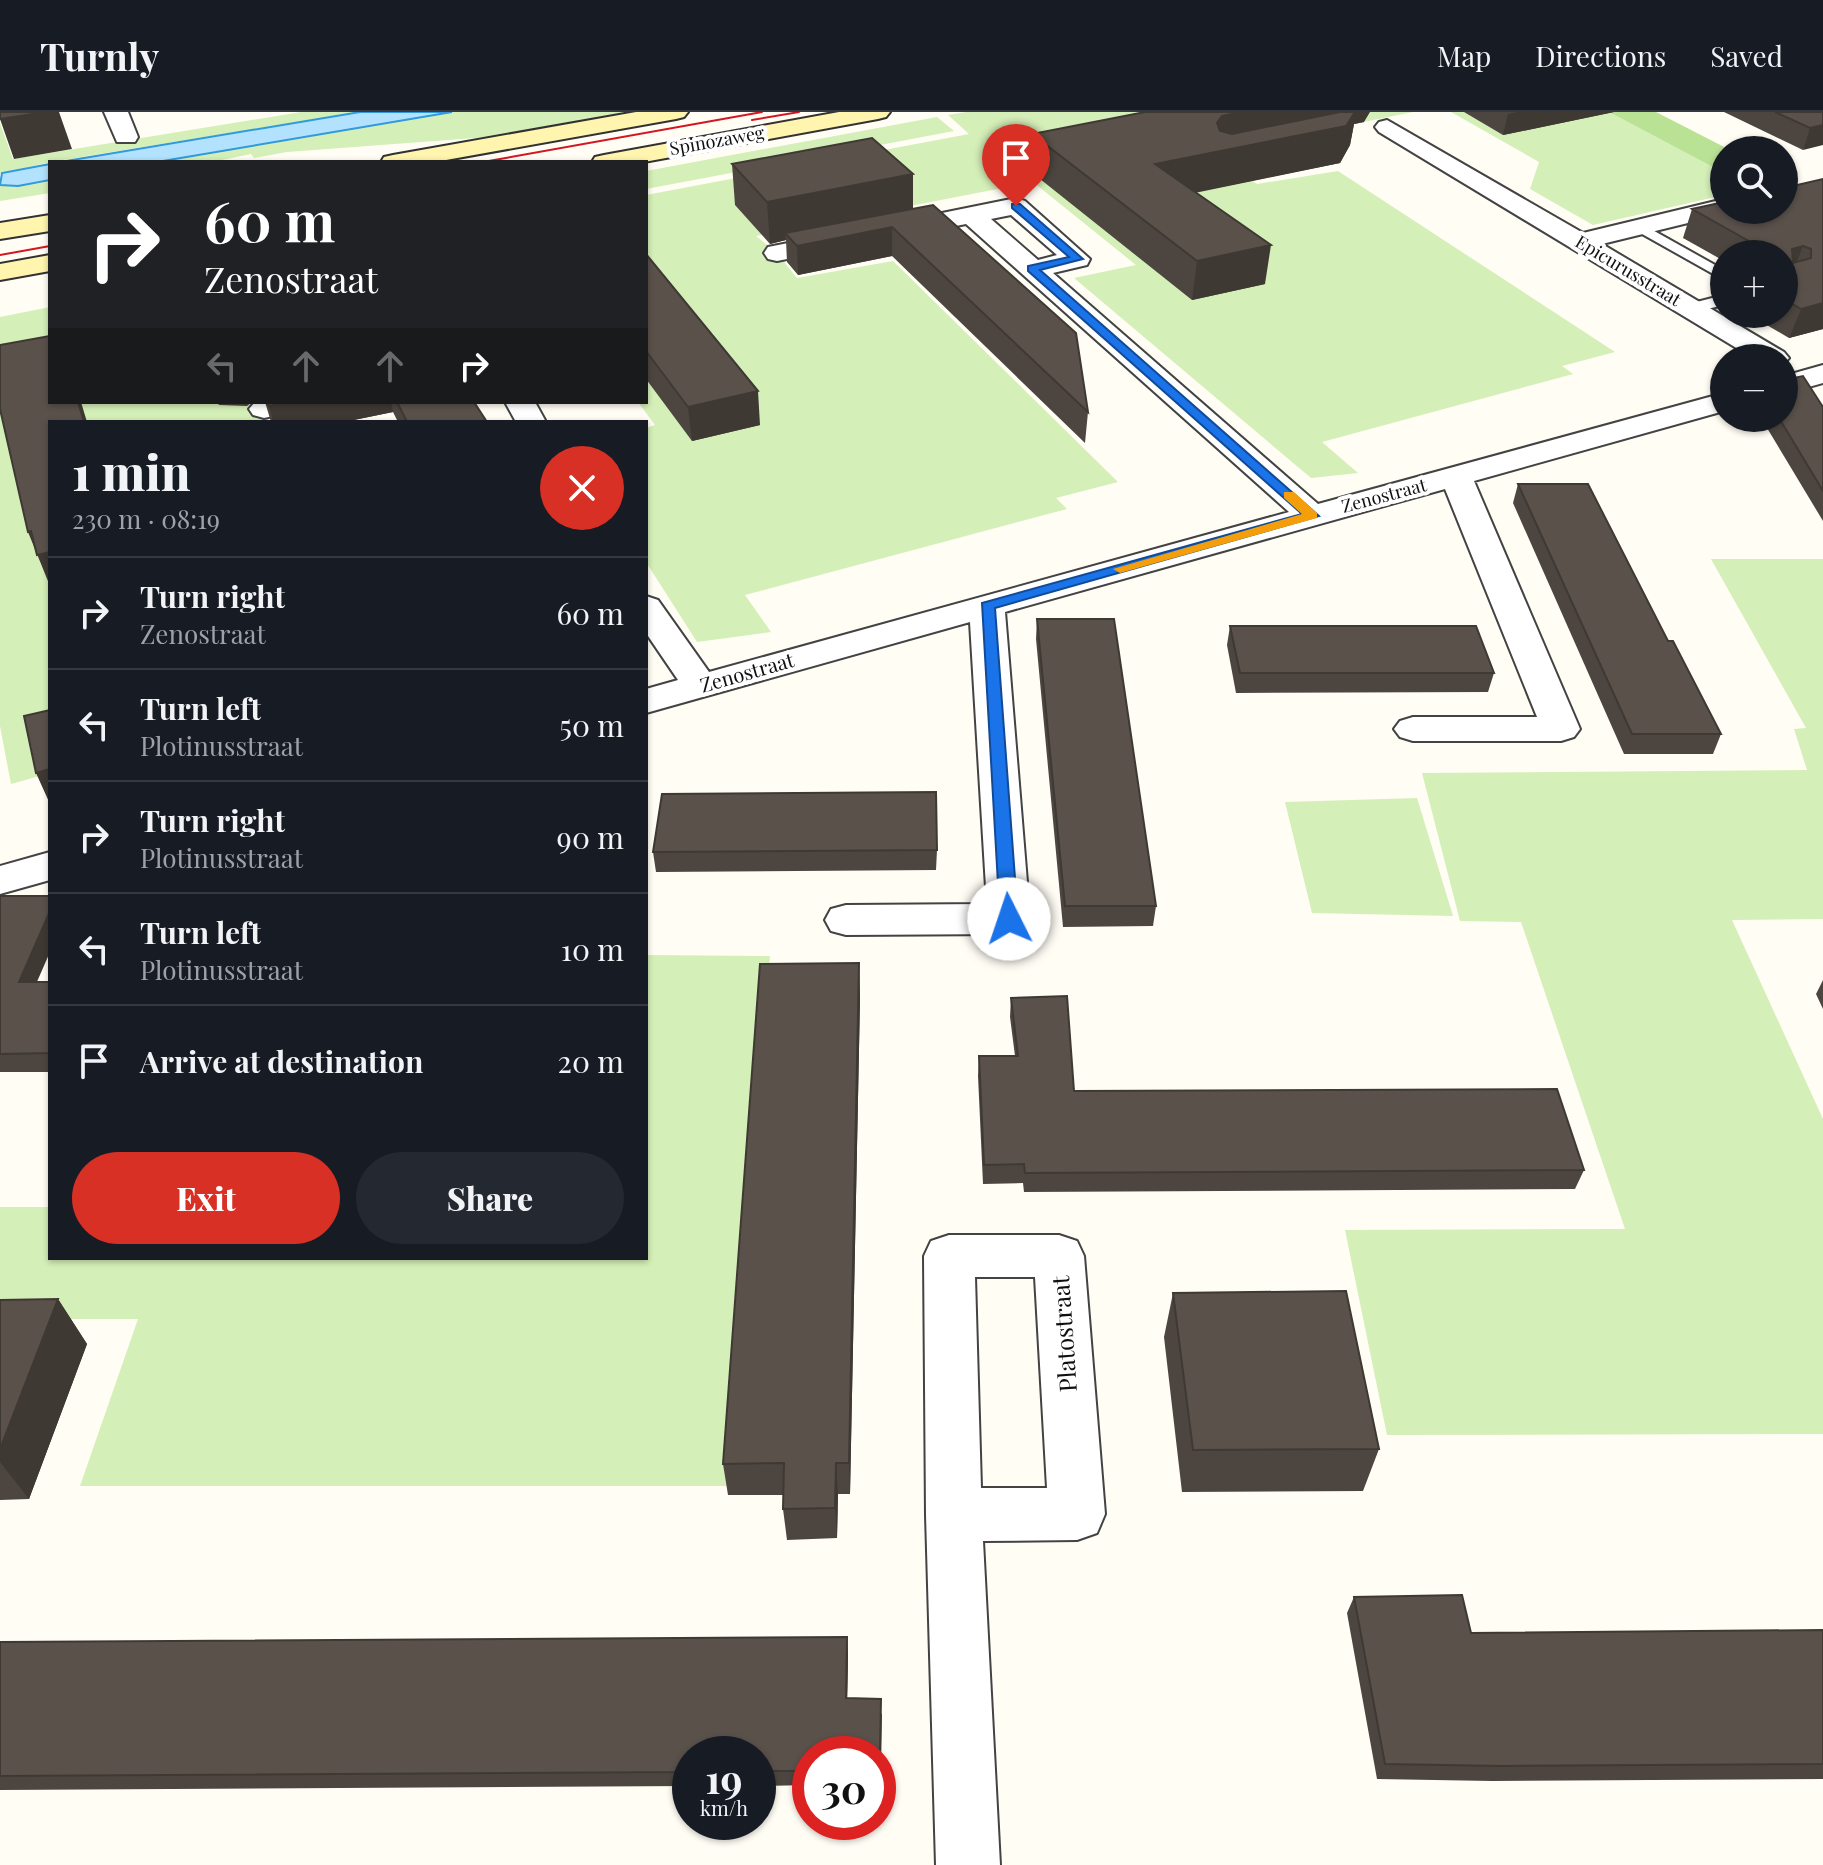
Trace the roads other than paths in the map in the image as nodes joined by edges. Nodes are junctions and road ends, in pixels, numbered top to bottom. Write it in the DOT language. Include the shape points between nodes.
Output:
graph roads {
  1 [pos="116,112"];
  2 [pos="676,112"];
  3 [pos="878,112"];
  4 [pos="1358,133"];
  5 [pos="126,137"];
  6 [pos="404,160"];
  7 [pos="615,160"];
  8 [pos="1710,210"];
  9 [pos="971,215"];
  10 [pos="48,223"];
  11 [pos="926,224"];
  12 [pos="1640,227"];
  13 [pos="0,231"];
  14 [pos="867,235"];
  15 [pos="1579,242"];
  16 [pos="777,253"];
  17 [pos="48,263"];
  18 [pos="1710,268"];
  19 [pos="1032,269"];
  20 [pos="0,272"];
  21 [pos="1710,303"];
  22 [pos="1690,308"];
  23 [pos="1750,344"];
  24 [pos="288,404"];
  25 [pos="1710,406"];
  26 [pos="264,409"];
  27 [pos="1456,476"];
  28 [pos="1312,516"];
  29 [pos="987,606"];
  30 [pos="648,610"];
  31 [pos="700,686"];
  32 [pos="648,700"];
  33 [pos="1413,729"];
  34 [pos="48,867"];
  35 [pos="0,880"];
  36 [pos="846,920"];
  37 [pos="954,1515"];
  38 [pos="968,1865"];
  1 -- 5 [label="street"];
  2 -- 6 [label="main road, Spinozaweg"];
  3 -- 7 [label="main road, Spinozaweg"];
  4 -- 15 [label="street, Epicurusstraat" via="1387,127"];
  8 -- 12 [label="street"];
  9 -- 11 [label="street"];
  9 -- 19 [label="street"];
  9 -- 19 [label="street" via="1016,206 1077,259"];
  10 -- 13 [label="main road"];
  12 -- 15 [label="street"];
  12 -- 18 [label="lane"];
  14 -- 16 [label="street"];
  15 -- 22 [label="street, Epicurusstraat"];
  17 -- 20 [label="main road"];
  19 -- 28 [label="street"];
  21 -- 22 [label="lane"];
  22 -- 23 [label="street, Epicurusstraat"];
  24 -- 26 [label="street"];
  25 -- 27 [label="street, Zenostraat"];
  27 -- 28 [label="street, Zenostraat"];
  27 -- 33 [label="street" via="1561,729"];
  28 -- 29 [label="street, Zenostraat"];
  29 -- 31 [label="street, Zenostraat"];
  29 -- 36 [label="street" via="1009,919"];
  30 -- 31 [label="street"];
  31 -- 32 [label="street, Zenostraat"];
  34 -- 35 [label="street"];
  37 -- 37 [label="street, Platostraat" via="1077,1514 1059,1256 949,1256"];
  37 -- 38 [label="street, Platostraat"];
}
